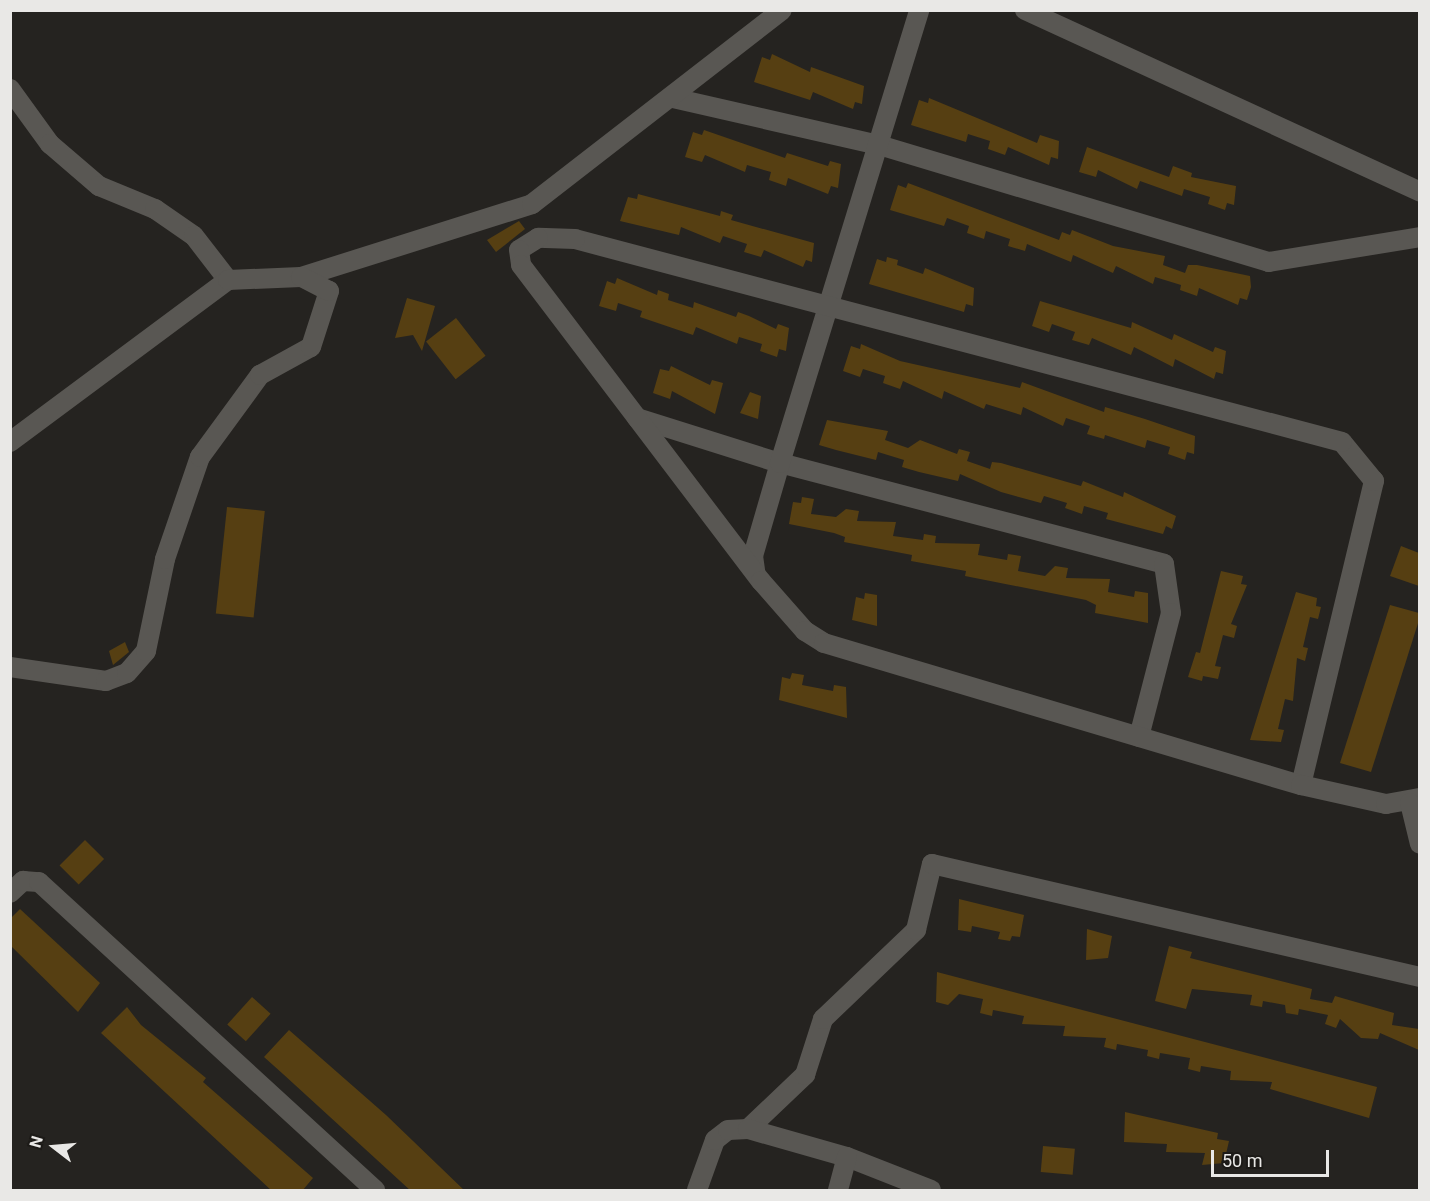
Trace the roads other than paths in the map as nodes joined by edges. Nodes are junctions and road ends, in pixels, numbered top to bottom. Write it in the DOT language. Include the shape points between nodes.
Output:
graph roads {
  1 [pos="782,10"];
  2 [pos="919,10"];
  3 [pos="1025,10"];
  4 [pos="10,90"];
  5 [pos="673,98"];
  6 [pos="879,145"];
  7 [pos="1419,192"];
  8 [pos="1419,237"];
  9 [pos="301,277"];
  10 [pos="228,280"];
  11 [pos="828,304"];
  12 [pos="637,418"];
  13 [pos="10,442"];
  14 [pos="780,463"];
  15 [pos="755,570"];
  16 [pos="10,668"];
  17 [pos="1139,736"];
  18 [pos="1301,785"];
  19 [pos="1415,800"];
  20 [pos="1419,844"];
  21 [pos="10,893"];
  22 [pos="1419,977"];
  23 [pos="748,1130"];
  24 [pos="847,1157"];
  25 [pos="375,1191"];
  26 [pos="697,1191"];
  27 [pos="838,1191"];
  28 [pos="931,1191"];
  1 -- 5 [label="street"];
  2 -- 6 [label="street"];
  3 -- 7 [label="street"];
  4 -- 10 [label="street" via="50,144 99,186 155,209 194,236"];
  5 -- 6 [label="street"];
  5 -- 9 [label="street" via="532,204"];
  6 -- 8 [label="street" via="1269,262"];
  6 -- 11 [label="street"];
  9 -- 10 [label="street"];
  9 -- 16 [label="street" via="329,291 311,347 260,375 200,458 165,559 146,651 127,673 106,681"];
  10 -- 13 [label="street"];
  11 -- 12 [label="street" via="575,239 538,238 519,250 521,265"];
  11 -- 14 [label="street"];
  11 -- 18 [label="street" via="1342,442 1374,481"];
  12 -- 14 [label="street"];
  12 -- 15 [label="street"];
  14 -- 15 [label="street" via="753,556"];
  14 -- 17 [label="street" via="1164,564 1171,613"];
  15 -- 17 [label="street" via="805,631 824,643"];
  17 -- 18 [label="street"];
  18 -- 19 [label="street" via="1386,804"];
  19 -- 20 [label="street"];
  21 -- 25 [label="street" via="23,881 39,882"];
  22 -- 23 [label="street" via="932,864 916,930 823,1019 805,1075"];
  23 -- 24 [label="street"];
  23 -- 26 [label="street" via="728,1130 715,1140"];
  24 -- 27 [label="street"];
  24 -- 28 [label="street"];
}
